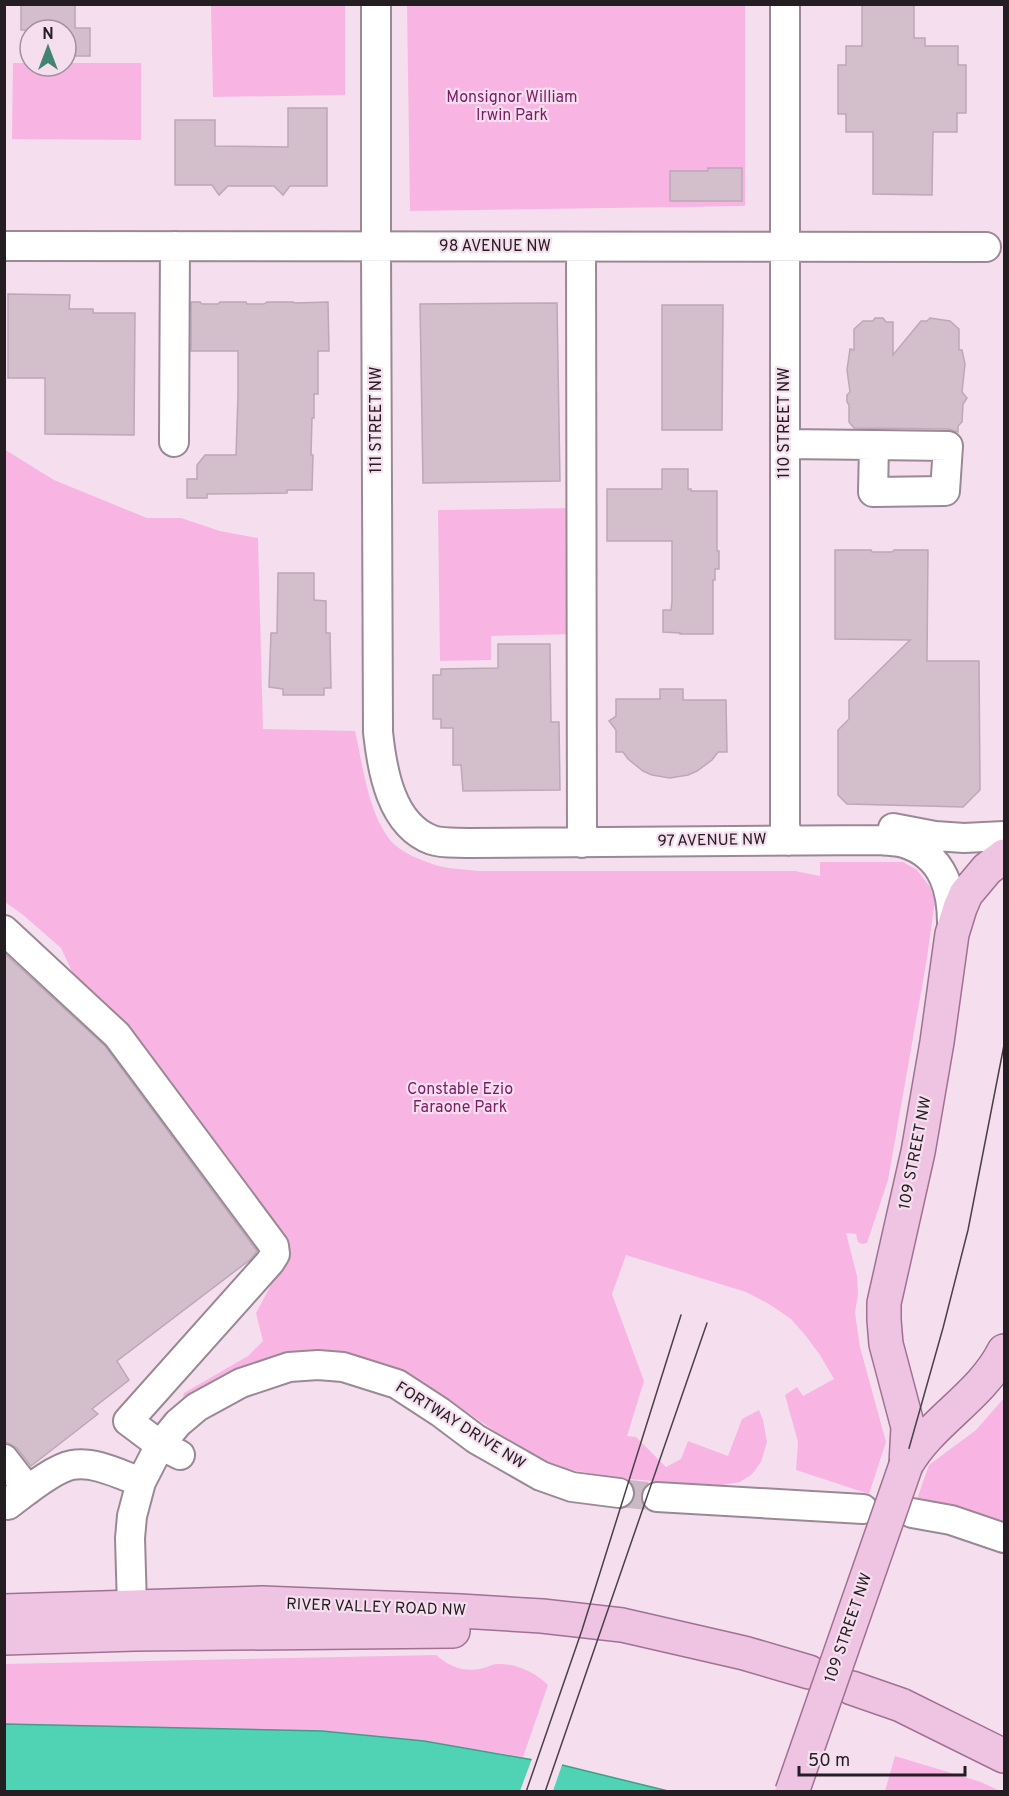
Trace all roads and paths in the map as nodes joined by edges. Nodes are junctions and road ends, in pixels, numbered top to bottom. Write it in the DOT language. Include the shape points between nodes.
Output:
graph roads {
  1 [pos="376,4"];
  2 [pos="785,4"];
  3 [pos="4,246"];
  4 [pos="175,246"];
  5 [pos="376,247"];
  6 [pos="785,247"];
  7 [pos="986,247"];
  8 [pos="581,248"];
  9 [pos="174,442"];
  10 [pos="785,444"];
  11 [pos="874,445"];
  12 [pos="411,828"];
  13 [pos="786,833"];
  14 [pos="1005,836"];
  15 [pos="582,843"];
  16 [pos="1005,856"];
  17 [pos="4,930"];
  18 [pos="952,934"];
  19 [pos="1005,1351"];
  20 [pos="170,1450"];
  21 [pos="4,1459"];
  22 [pos="906,1466"];
  23 [pos="141,1482"];
  24 [pos="619,1493"];
  25 [pos="657,1497"];
  26 [pos="14,1498"];
  27 [pos="863,1509"];
  28 [pos="912,1513"];
  29 [pos="1005,1538"];
  30 [pos="4,1611"];
  31 [pos="133,1620"];
  32 [pos="4,1638"];
  33 [pos="809,1672"];
  34 [pos="852,1688"];
  35 [pos="1005,1756"];
  36 [pos="792,1791"];
  1 -- 5 [label="street, 111 STREET NW"];
  2 -- 6 [label="street, 110 STREET NW"];
  3 -- 4 [label="street, 98 AVENUE NW"];
  4 -- 5 [label="street, 98 AVENUE NW"];
  4 -- 9 [label="street"];
  5 -- 8 [label="street, 98 AVENUE NW"];
  5 -- 12 [label="street, 111 STREET NW" via="378,732 389,785"];
  6 -- 7 [label="street, 98 AVENUE NW"];
  6 -- 8 [label="street, 98 AVENUE NW"];
  6 -- 10 [label="street, 110 STREET NW"];
  8 -- 15 [label="street"];
  10 -- 11 [label="street"];
  10 -- 13 [label="street, 110 STREET NW"];
  12 -- 15 [label="street, 97 AVENUE NW" via="433,840"];
  13 -- 14 [label="street, 97 AVENUE NW" via="884,827 964,838"];
  13 -- 15 [label="street, 97 AVENUE NW"];
  13 -- 18 [label="street, 97 AVENUE NW" via="903,842 917,849 940,869 947,885"];
  16 -- 18 [label="main road, 109 STREET NW" via="987,869 966,894"];
  17 -- 20 [label="street" via="117,1035 274,1246 270,1262 128,1421"];
  18 -- 22 [label="main road, 109 STREET NW" via="918,1152 883,1311 886,1344 908,1427"];
  19 -- 22 [label="main road, 109 STREET NW" via="978,1388 920,1443"];
  20 -- 23 [label="street, FORTWAY DRIVE NW"];
  20 -- 24 [label="street, FORTWAY DRIVE NW" via="178,1423 197,1407 241,1383 289,1367 343,1366 397,1384 476,1439 541,1476 572,1487"];
  21 -- 26 [label="street"];
  22 -- 36 [label="main road, 109 STREET NW, bridge"];
  23 -- 26 [label="street" via="96,1467 73,1465 56,1471"];
  23 -- 31 [label="street, FORTWAY DRIVE NW" via="130,1538"];
  25 -- 27 [label="street"];
  28 -- 29 [label="street" via="951,1520"];
  30 -- 31 [label="main road, RIVER VALLEY ROAD NW"];
  31 -- 32 [label="main road, RIVER VALLEY ROAD NW"];
  31 -- 33 [label="main road, RIVER VALLEY ROAD NW" via="545,1630 744,1653"];
  34 -- 35 [label="main road" via="901,1705"];
}
